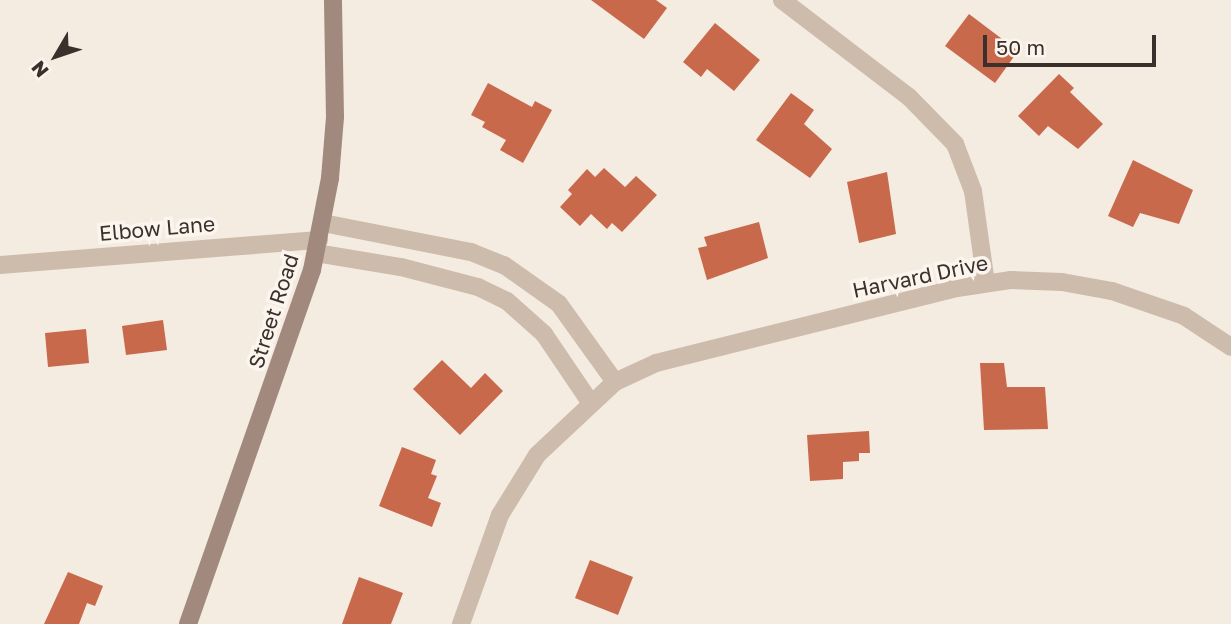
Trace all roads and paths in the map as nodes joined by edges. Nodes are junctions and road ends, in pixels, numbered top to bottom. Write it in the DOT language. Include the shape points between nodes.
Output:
graph roads {
  1 [pos="333,0"];
  2 [pos="782,0"];
  3 [pos="319,239"];
  4 [pos="0,265"];
  5 [pos="986,282"];
  6 [pos="1231,347"];
  7 [pos="615,382"];
  8 [pos="590,402"];
  9 [pos="188,624"];
  10 [pos="461,624"];
  1 -- 3 [label="main road, Street Road" via="335,117"];
  2 -- 5 [label="street" via="909,97 955,144 972,191"];
  3 -- 4 [label="street, Elbow Lane"];
  3 -- 7 [label="street" via="458,249 504,265 559,304"];
  3 -- 8 [label="street" via="478,287 507,301 544,334"];
  3 -- 9 [label="main road, Street Road"];
  5 -- 6 [label="street, Harvard Drive" via="1062,282 1112,290 1184,316"];
  5 -- 7 [label="street, Harvard Drive" via="677,356"];
  7 -- 8 [label="street, Harvard Drive"];
  8 -- 10 [label="street, Harvard Drive" via="516,483 499,515"];
}
